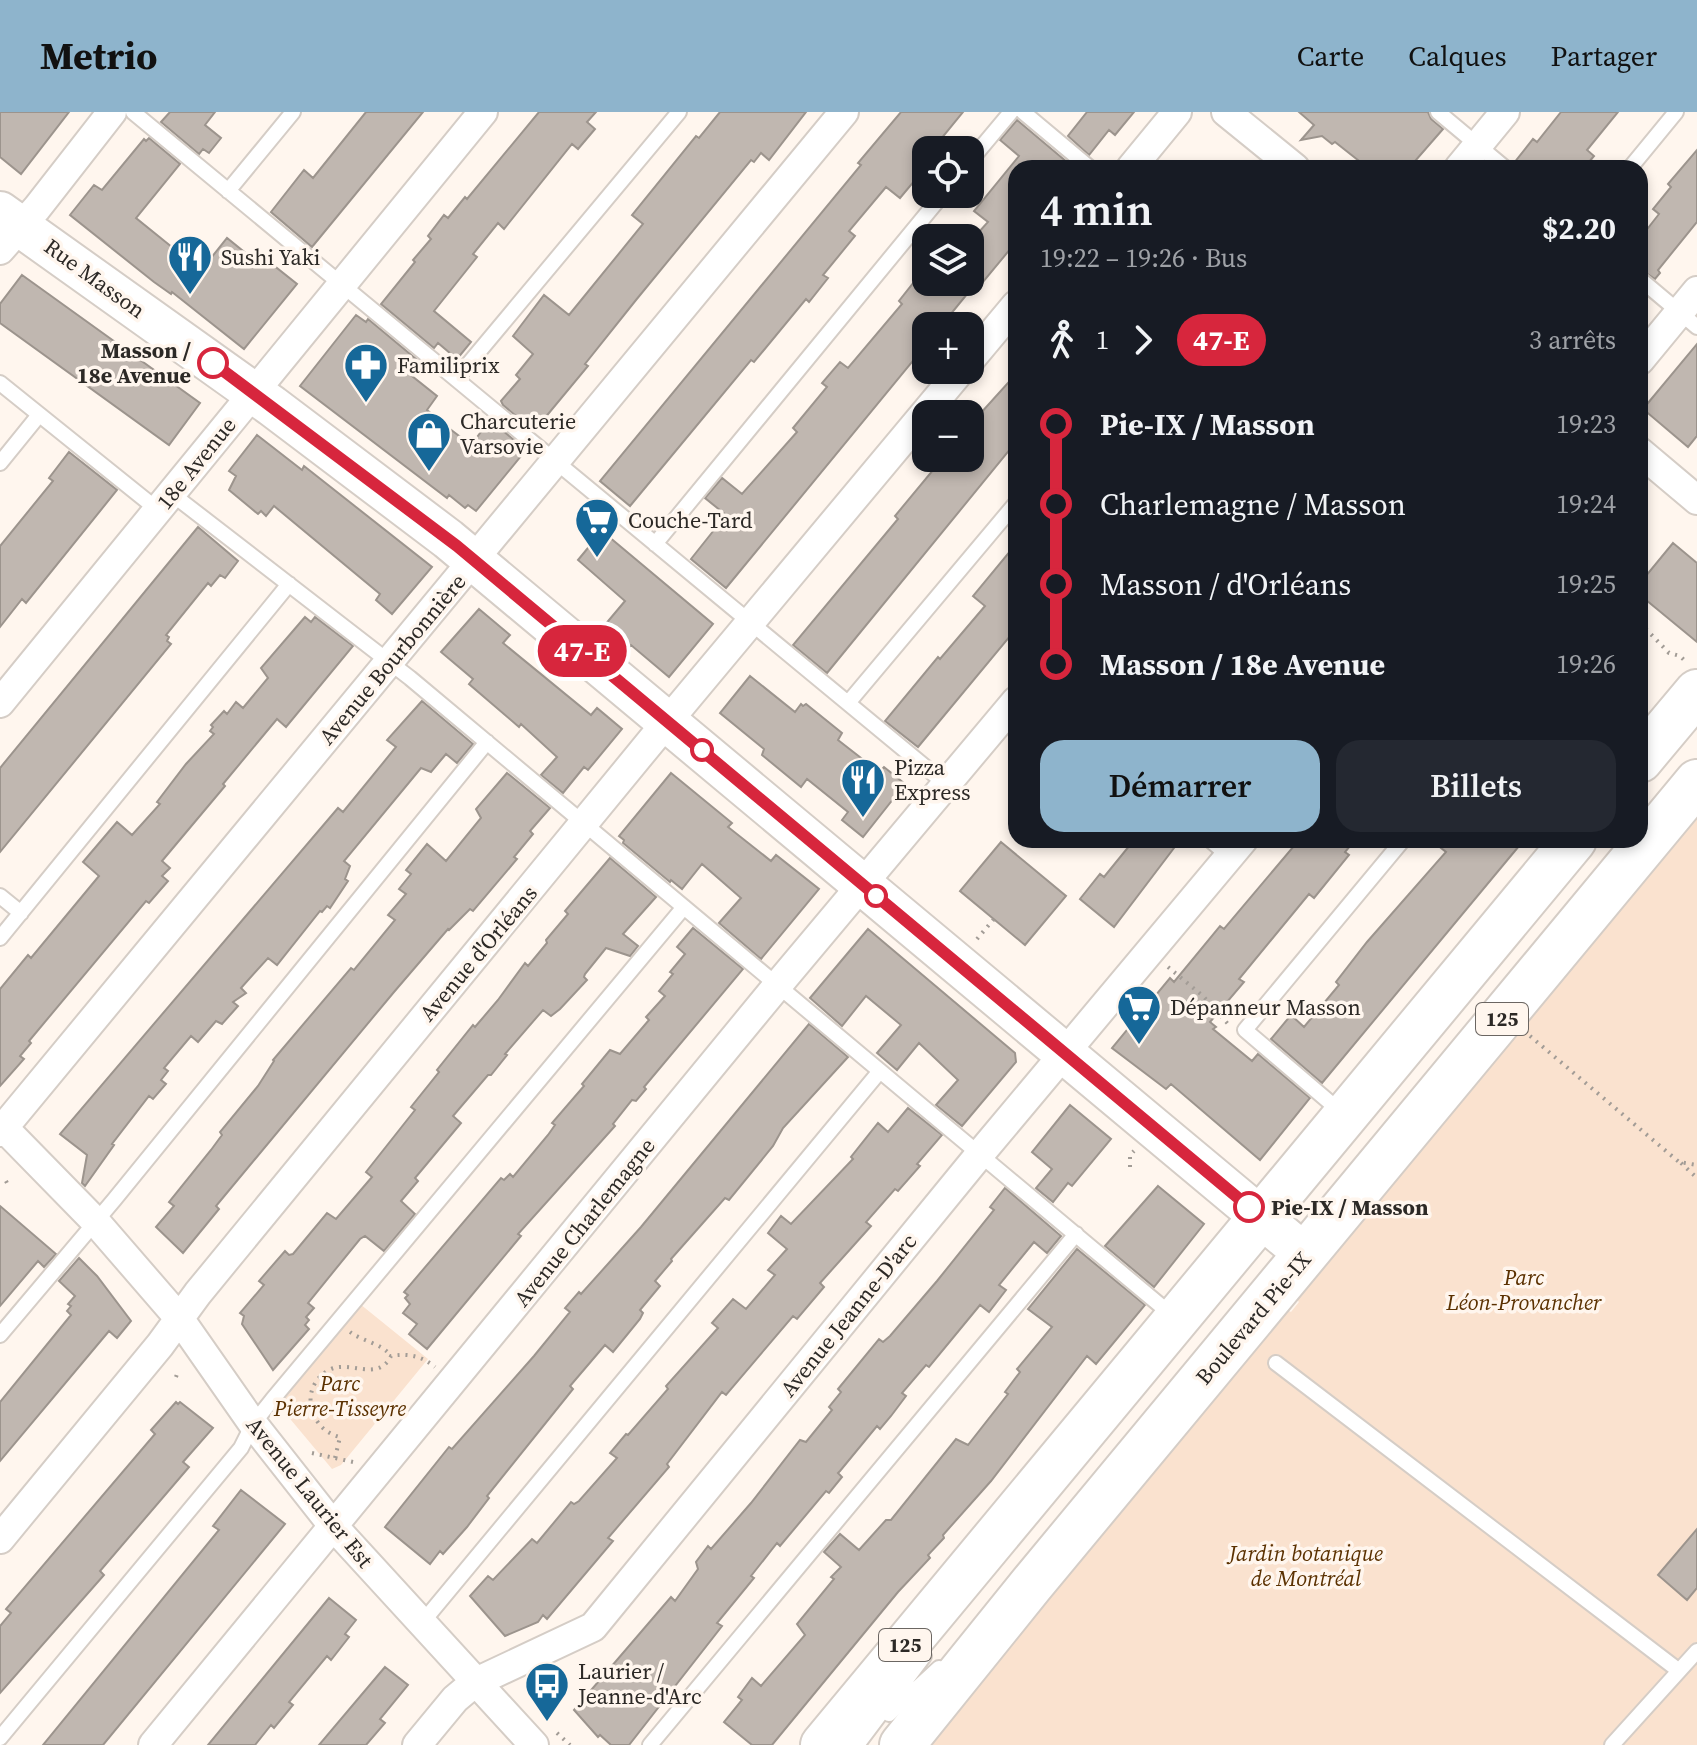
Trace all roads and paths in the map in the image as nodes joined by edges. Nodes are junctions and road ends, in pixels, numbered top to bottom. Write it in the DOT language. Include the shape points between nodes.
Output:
graph roads {
  1 [pos="133,112"];
  2 [pos="293,112"];
  3 [pos="483,112"];
  4 [pos="679,112"];
  5 [pos="844,112"];
  6 [pos="1011,112"];
  7 [pos="1023,112"];
  8 [pos="1177,112"];
  9 [pos="1226,112"];
  10 [pos="1438,112"];
  11 [pos="1505,112"];
  12 [pos="1676,112"];
  13 [pos="101,116"];
  14 [pos="984,144"];
  15 [pos="1478,145"];
  16 [pos="1080,160"];
  17 [pos="1138,160"];
  18 [pos="1285,160"];
  19 [pos="1466,160"];
  20 [pos="1496,160"];
  21 [pos="1637,160"];
  22 [pos="228,191"];
  23 [pos="931,208"];
  24 [pos="7,229"];
  25 [pos="1648,284"];
  26 [pos="342,285"];
  27 [pos="1691,310"];
  28 [pos="1008,315"];
  29 [pos="984,343"];
  30 [pos="1648,352"];
  31 [pos="456,379"];
  32 [pos="0,383"];
  33 [pos="949,384"];
  34 [pos="255,393"];
  35 [pos="39,415"];
  36 [pos="1648,459"];
  37 [pos="555,461"];
  38 [pos="0,463"];
  39 [pos="1697,500"];
  40 [pos="165,502"];
  41 [pos="1008,513"];
  42 [pos="655,544"];
  43 [pos="474,561"];
  44 [pos="289,584"];
  45 [pos="750,622"];
  46 [pos="1648,631"];
  47 [pos="389,662"];
  48 [pos="1692,677"];
  49 [pos="0,703"];
  50 [pos="848,703"];
  51 [pos="1008,711"];
  52 [pos="668,722"];
  53 [pos="487,742"];
  54 [pos="1648,747"];
  55 [pos="1697,782"];
  56 [pos="947,785"];
  57 [pos="585,823"];
  58 [pos="1648,841"];
  59 [pos="1226,848"];
  60 [pos="1396,848"];
  61 [pos="1567,848"];
  62 [pos="1642,848"];
  63 [pos="863,885"];
  64 [pos="0,896"];
  65 [pos="684,907"];
  66 [pos="21,913"];
  67 [pos="994,919"];
  68 [pos="0,938"];
  69 [pos="976,940"];
  70 [pos="1170,969"];
  71 [pos="777,986"];
  72 [pos="1519,1027"];
  73 [pos="1233,1028"];
  74 [pos="1065,1053"];
  75 [pos="880,1071"];
  76 [pos="1345,1115"];
  77 [pos="1,1127"];
  78 [pos="980,1154"];
  79 [pos="1130,1155"];
  80 [pos="1679,1162"];
  81 [pos="1697,1165"];
  82 [pos="1130,1167"];
  83 [pos="1697,1178"];
  84 [pos="1260,1217"];
  85 [pos="95,1221"];
  86 [pos="1076,1234"];
  87 [pos="1306,1255"];
  88 [pos="179,1318"];
  89 [pos="1176,1318"];
  90 [pos="337,1323"];
  91 [pos="0,1335"];
  92 [pos="391,1356"];
  93 [pos="1276,1363"];
  94 [pos="435,1367"];
  95 [pos="311,1410"];
  96 [pos="281,1412"];
  97 [pos="253,1424"];
  98 [pos="312,1453"];
  99 [pos="335,1458"];
  100 [pos="355,1462"];
  101 [pos="334,1527"];
  102 [pos="0,1539"];
  103 [pos="989,1545"];
  104 [pos="1031,1585"];
  105 [pos="944,1623"];
  106 [pos="421,1624"];
  107 [pos="961,1648"];
  108 [pos="930,1649"];
  109 [pos="1697,1651"];
  110 [pos="950,1659"];
  111 [pos="1678,1670"];
  112 [pos="474,1683"];
  113 [pos="0,1738"];
  114 [pos="875,1742"];
  115 [pos="153,1745"];
  116 [pos="417,1745"];
  117 [pos="534,1745"];
  118 [pos="650,1745"];
  119 [pos="823,1745"];
  120 [pos="1612,1745"];
  1 -- 22 [label="lane"];
  2 -- 22 [label="lane"];
  3 -- 26 [label="street, 18e Avenue"];
  4 -- 31 [label="lane"];
  5 -- 37 [label="street, Avenue Bourbonnière"];
  6 -- 14 [label="lane"];
  7 -- 16 [label="lane"];
  8 -- 17 [label="street"];
  9 -- 18 [label="street"];
  10 -- 15 [label="lane"];
  11 -- 15 [label="street"];
  12 -- 21 [label="lane"];
  13 -- 24 [label="street"];
  15 -- 19 [label="street"];
  15 -- 20 [label="lane"];
  22 -- 26 [label="lane"];
  23 -- 42 [label="lane"];
  24 -- 34 [label="street, Rue Masson"];
  25 -- 27 [label="lane"];
  26 -- 31 [label="lane"];
  26 -- 34 [label="street, 18e Avenue"];
  27 -- 30 [label="street"];
  28 -- 29 [label="street"];
  31 -- 37 [label="lane"];
  32 -- 35 [label="lane"];
  33 -- 45 [label="street, Avenue d'Orléans"];
  34 -- 40 [label="street, 18e Avenue"];
  34 -- 43 [label="street, Rue Masson"];
  35 -- 38 [label="lane"];
  35 -- 40 [label="lane"];
  36 -- 39 [label="street"];
  37 -- 42 [label="lane"];
  37 -- 43 [label="street, Avenue Bourbonnière"];
  40 -- 44 [label="lane"];
  40 -- 49 [label="street, 18e Avenue"];
  41 -- 50 [label="lane"];
  42 -- 45 [label="lane"];
  43 -- 47 [label="street, Avenue Bourbonnière"];
  43 -- 52 [label="street, Rue Masson"];
  44 -- 47 [label="lane"];
  44 -- 66 [label="lane"];
  45 -- 50 [label="lane"];
  45 -- 52 [label="street, Avenue d'Orléans"];
  46 -- 48 [label="path" via="1669,653 1680,656"];
  47 -- 53 [label="lane"];
  47 -- 77 [label="street, Avenue Bourbonnière"];
  48 -- 54 [label="main road"];
  50 -- 56 [label="lane"];
  51 -- 56 [label="street, Avenue Charlemagne"];
  52 -- 57 [label="street, Avenue d'Orléans"];
  52 -- 63 [label="street, Rue Masson"];
  53 -- 57 [label="lane"];
  53 -- 85 [label="lane"];
  55 -- 58 [label="main road, Boulevard Pie-IX / 125"];
  56 -- 63 [label="street, Avenue Charlemagne"];
  57 -- 65 [label="lane"];
  57 -- 88 [label="street, Avenue d'Orléans"];
  59 -- 74 [label="street, Avenue Jeanne-D'arc"];
  60 -- 76 [label="lane" via="1245,1030"];
  61 -- 76 [label="main road, 125"];
  62 -- 87 [label="main road, Boulevard Pie-IX / 125"];
  63 -- 71 [label="street, Avenue Charlemagne"];
  63 -- 74 [label="street, Rue Masson"];
  64 -- 66 [label="lane"];
  65 -- 71 [label="lane"];
  65 -- 90 [label="lane"];
  66 -- 68 [label="lane"];
  67 -- 69 [label="path"];
  70 -- 73 [label="path"];
  71 -- 75 [label="lane"];
  71 -- 101 [label="street, Avenue Charlemagne"];
  72 -- 80 [label="path"];
  74 -- 78 [label="street, Avenue Jeanne-D'arc"];
  74 -- 84 [label="street, Rue Masson"];
  75 -- 78 [label="lane"];
  75 -- 106 [label="lane"];
  76 -- 84 [label="main road, 125"];
  77 -- 85 [label="street, Avenue Laurier Est"];
  78 -- 86 [label="lane"];
  78 -- 112 [label="street, Avenue Jeanne-D'arc" via="593,1627"];
  79 -- 82 [label="path"];
  80 -- 81 [label="path"];
  80 -- 83 [label="path"];
  84 -- 87 [label="street, Rue Masson"];
  84 -- 89 [label="main road, 125"];
  85 -- 88 [label="street, Avenue Laurier Est"];
  85 -- 91 [label="lane"];
  86 -- 89 [label="lane"];
  86 -- 118 [label="lane"];
  87 -- 104 [label="main road, Boulevard Pie-IX / 125"];
  88 -- 97 [label="street, Avenue Laurier Est"];
  88 -- 102 [label="street, Avenue d'Orléans"];
  89 -- 103 [label="main road, 125"];
  90 -- 92 [label="path"];
  90 -- 97 [label="lane"];
  92 -- 94 [label="path" via="411,1355"];
  92 -- 95 [label="path" via="376,1369 328,1370 314,1387"];
  93 -- 111 [label="lane"];
  95 -- 96 [label="path"];
  95 -- 99 [label="path" via="320,1427 340,1437"];
  97 -- 101 [label="street, Avenue Laurier Est"];
  97 -- 113 [label="lane" via="241,1448"];
  98 -- 99 [label="path"];
  99 -- 100 [label="path"];
  101 -- 106 [label="street, Avenue Laurier Est"];
  101 -- 115 [label="street, Avenue Charlemagne"];
  103 -- 105 [label="lane"];
  103 -- 119 [label="main road, 125"];
  104 -- 107 [label="lane"];
  104 -- 114 [label="main road, Boulevard Pie-IX / 125"];
  106 -- 112 [label="street, Avenue Laurier Est"];
  108 -- 114 [label="lane"];
  109 -- 111 [label="lane"];
  110 -- 114 [label="lane"];
  111 -- 120 [label="lane"];
  112 -- 116 [label="street, Avenue Jeanne-D'arc"];
  112 -- 117 [label="street, Avenue Laurier Est"];
}
